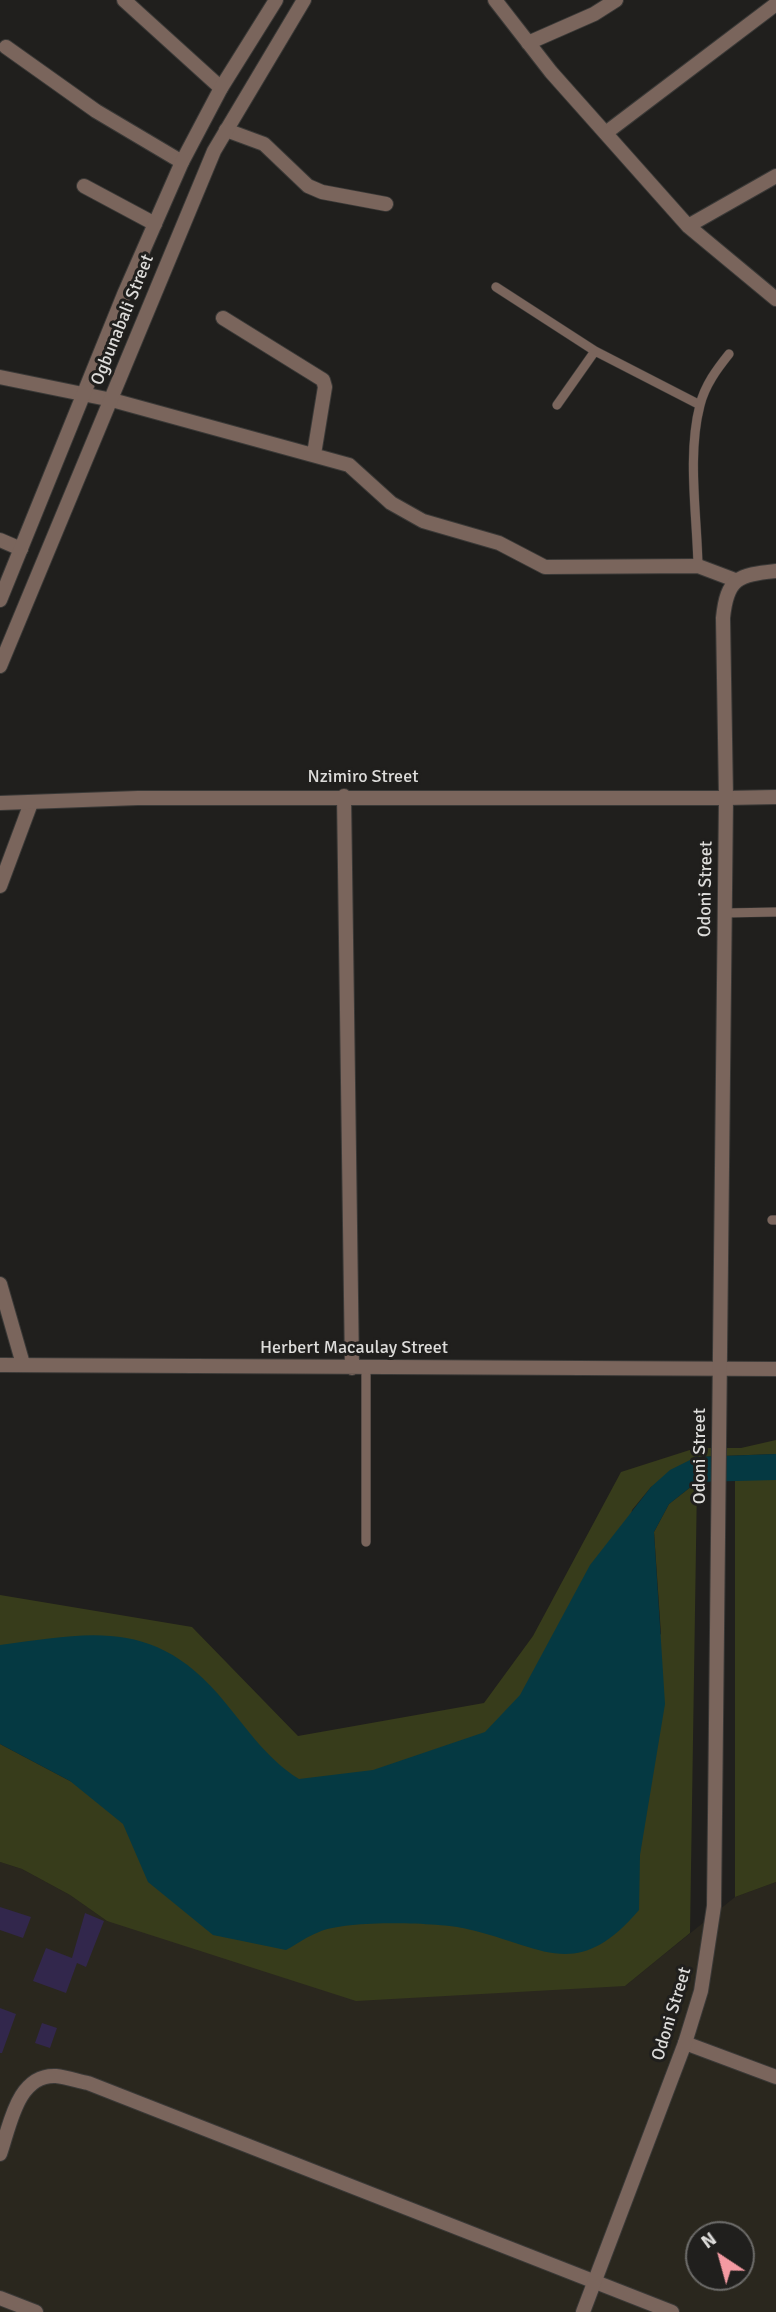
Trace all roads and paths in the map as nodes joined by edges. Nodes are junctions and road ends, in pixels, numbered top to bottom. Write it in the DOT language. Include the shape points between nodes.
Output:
graph roads {
  1 [pos="124,0"];
  2 [pos="276,0"];
  3 [pos="304,0"];
  4 [pos="495,0"];
  5 [pos="616,0"];
  6 [pos="776,4"];
  7 [pos="528,43"];
  8 [pos="6,47"];
  9 [pos="221,88"];
  10 [pos="226,130"];
  11 [pos="607,132"];
  12 [pos="182,162"];
  13 [pos="776,176"];
  14 [pos="83,186"];
  15 [pos="386,204"];
  16 [pos="155,224"];
  17 [pos="688,226"];
  18 [pos="496,287"];
  19 [pos="776,299"];
  20 [pos="223,318"];
  21 [pos="595,351"];
  22 [pos="729,354"];
  23 [pos="0,377"];
  24 [pos="85,394"];
  25 [pos="112,400"];
  26 [pos="557,405"];
  27 [pos="700,405"];
  28 [pos="314,454"];
  29 [pos="0,540"];
  30 [pos="21,549"];
  31 [pos="698,566"];
  32 [pos="776,571"];
  33 [pos="735,580"];
  34 [pos="0,600"];
  35 [pos="0,666"];
  36 [pos="344,796"];
  37 [pos="776,797"];
  38 [pos="726,798"];
  39 [pos="0,803"];
  40 [pos="31,803"];
  41 [pos="0,886"];
  42 [pos="776,912"];
  43 [pos="725,913"];
  44 [pos="0,1284"];
  45 [pos="23,1364"];
  46 [pos="0,1365"];
  47 [pos="714,1367"];
  48 [pos="359,1368"];
  49 [pos="776,1368"];
  50 [pos="366,1542"];
  51 [pos="685,2043"];
  52 [pos="776,2077"];
  53 [pos="0,2154"];
  54 [pos="594,2282"];
  55 [pos="0,2298"];
  56 [pos="36,2312"];
  57 [pos="583,2312"];
  58 [pos="672,2312"];
  1 -- 9 [label="street"];
  2 -- 9 [label="street, Ogbunabali Street"];
  3 -- 10 [label="street, Ogbunabali Street"];
  4 -- 7 [label="street"];
  5 -- 7 [label="street"];
  6 -- 11 [label="street"];
  7 -- 11 [label="street"];
  8 -- 12 [label="street" via="96,111"];
  9 -- 12 [label="street, Ogbunabali Street"];
  10 -- 15 [label="street" via="264,144 308,186"];
  10 -- 25 [label="street, Ogbunabali Street" via="182,224"];
  11 -- 17 [label="street"];
  12 -- 16 [label="street, Ogbunabali Street"];
  13 -- 17 [label="street"];
  14 -- 16 [label="street"];
  16 -- 24 [label="street, Ogbunabali Street"];
  17 -- 19 [label="street"];
  18 -- 21 [label="lane"];
  20 -- 28 [label="street" via="323,380"];
  21 -- 26 [label="lane"];
  21 -- 27 [label="lane"];
  22 -- 27 [label="lane" via="711,377"];
  23 -- 24 [label="street"];
  24 -- 25 [label="street"];
  24 -- 30 [label="street, Ogbunabali Street"];
  25 -- 28 [label="street"];
  25 -- 35 [label="street, Ogbunabali Street"];
  27 -- 31 [label="lane" via="694,446"];
  28 -- 31 [label="street" via="349,466 391,503 423,521 499,542 545,567"];
  29 -- 30 [label="street"];
  30 -- 34 [label="street, Ogbunabali Street"];
  31 -- 33 [label="street"];
  32 -- 33 [label="street"];
  33 -- 38 [label="street, Odoni Street" via="725,597 723,618"];
  36 -- 38 [label="street, Nzimiro Street"];
  36 -- 40 [label="street, Nzimiro Street" via="138,797"];
  36 -- 48 [label="street"];
  37 -- 38 [label="street, Nzimiro Street"];
  38 -- 43 [label="street, Odoni Street"];
  39 -- 40 [label="street, Nzimiro Street"];
  40 -- 41 [label="street"];
  42 -- 43 [label="lane"];
  43 -- 47 [label="street, Odoni Street"];
  44 -- 45 [label="street"];
  45 -- 46 [label="street, Herbert Macaulay Street"];
  45 -- 48 [label="street, Herbert Macaulay Street"];
  47 -- 48 [label="street, Herbert Macaulay Street"];
  47 -- 49 [label="street, Herbert Macaulay Street"];
  47 -- 51 [label="street, Odoni Street" via="720,1442 714,1906 701,1991"];
  48 -- 50 [label="lane"];
  51 -- 52 [label="street"];
  51 -- 54 [label="street, Odoni Street"];
  53 -- 54 [label="street" via="19,2099 33,2081 55,2076 88,2083"];
  54 -- 57 [label="street, Odoni Street"];
  54 -- 58 [label="street"];
  55 -- 56 [label="street"];
}
